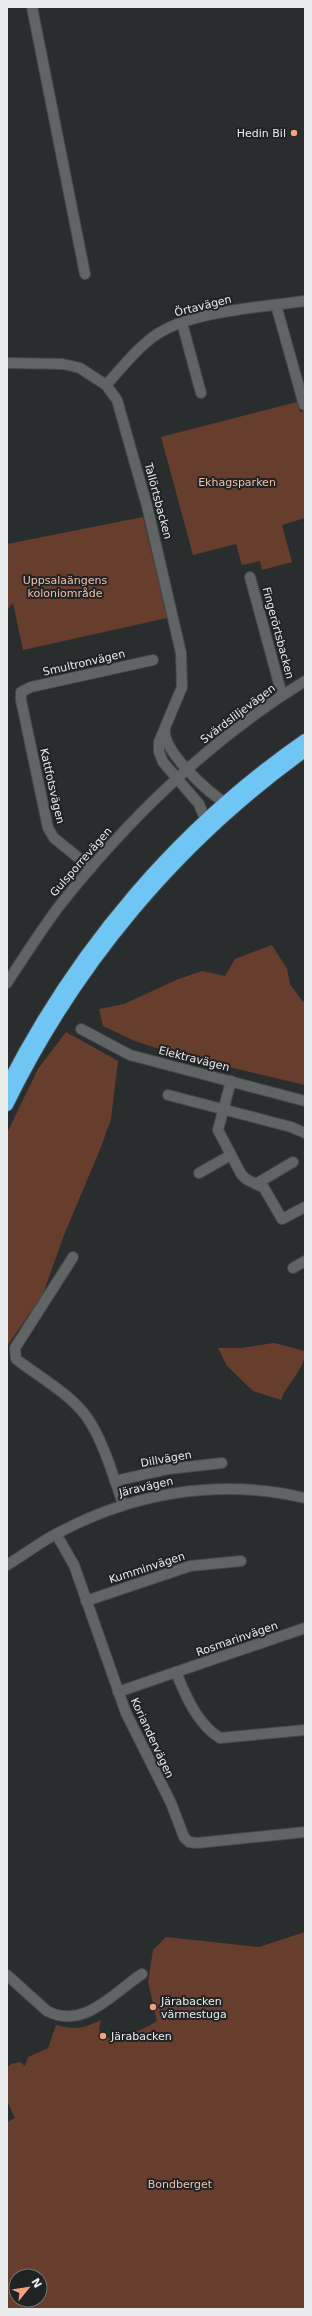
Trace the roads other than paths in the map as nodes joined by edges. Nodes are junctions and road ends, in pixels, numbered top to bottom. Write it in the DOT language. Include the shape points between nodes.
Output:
graph roads {
  1 [pos="32,7"];
  2 [pos="84,274"];
  3 [pos="305,302"];
  4 [pos="276,305"];
  5 [pos="182,323"];
  6 [pos="7,363"];
  7 [pos="106,385"];
  8 [pos="201,393"];
  9 [pos="304,405"];
  10 [pos="250,577"];
  11 [pos="153,660"];
  12 [pos="305,681"];
  13 [pos="21,692"];
  14 [pos="282,695"];
  15 [pos="165,728"];
  16 [pos="305,740"];
  17 [pos="305,751"];
  18 [pos="188,770"];
  19 [pos="178,779"];
  20 [pos="226,802"];
  21 [pos="206,821"];
  22 [pos="91,868"];
  23 [pos="7,982"];
  24 [pos="81,1029"];
  25 [pos="231,1081"];
  26 [pos="7,1085"];
  27 [pos="168,1095"];
  28 [pos="305,1102"];
  29 [pos="7,1105"];
  30 [pos="224,1109"];
  31 [pos="305,1133"];
  32 [pos="231,1154"];
  33 [pos="293,1162"];
  34 [pos="199,1173"];
  35 [pos="256,1184"];
  36 [pos="305,1207"];
  37 [pos="72,1257"];
  38 [pos="305,1261"];
  39 [pos="293,1268"];
  40 [pos="222,1463"];
  41 [pos="116,1482"];
  42 [pos="305,1498"];
  43 [pos="123,1504"];
  44 [pos="56,1534"];
  45 [pos="241,1561"];
  46 [pos="7,1566"];
  47 [pos="86,1601"];
  48 [pos="305,1628"];
  49 [pos="176,1672"];
  50 [pos="118,1692"];
  51 [pos="305,1730"];
  52 [pos="305,1832"];
  53 [pos="7,1974"];
  54 [pos="142,1974"];
  1 -- 2 [label="street"];
  3 -- 4 [label="street, Örtavägen"];
  4 -- 5 [label="street, Örtavägen"];
  4 -- 9 [label="street"];
  5 -- 7 [label="street, Örtavägen" via="154,336"];
  5 -- 8 [label="street"];
  6 -- 7 [label="street, Tallörtsbacken" via="63,364 80,368"];
  7 -- 15 [label="street, Tallörtsbacken" via="120,408 179,636 183,669 182,687"];
  10 -- 14 [label="street, Fingerörtsbacken"];
  11 -- 13 [label="street, Smultronvägen" via="31,687"];
  12 -- 14 [label="street, Svärdsliljevägen"];
  13 -- 22 [label="street, Kattfotsvägen" via="48,828 54,838"];
  14 -- 18 [label="street, Svärdsliljevägen"];
  15 -- 18 [label="street" via="168,744"];
  15 -- 19 [label="street, Tallörtsbacken" via="159,742 159,752 163,762"];
  16 -- 20 [label="highway"];
  17 -- 29 [label="highway" via="253,791 208,831 130,912 61,1008 29,1061"];
  18 -- 19 [label="street, Gulsporrevägen"];
  18 -- 20 [label="street" via="212,794"];
  19 -- 21 [label="street, Tallörtsbacken" via="199,804"];
  19 -- 22 [label="street, Gulsporrevägen" via="139,815"];
  20 -- 21 [label="highway"];
  21 -- 26 [label="highway" via="145,882 95,943 43,1020"];
  22 -- 23 [label="street, Gulsporrevägen" via="60,906"];
  24 -- 25 [label="street, Elektravägen" via="130,1055"];
  25 -- 28 [label="street, Elektravägen"];
  25 -- 30 [label="street"];
  27 -- 30 [label="street"];
  30 -- 31 [label="street"];
  30 -- 32 [label="street" via="218,1130"];
  32 -- 34 [label="street"];
  32 -- 35 [label="street" via="246,1179"];
  33 -- 35 [label="street"];
  35 -- 36 [label="street" via="264,1188 282,1220"];
  37 -- 41 [label="street" via="15,1348 15,1355 16,1360 77,1405 87,1416"];
  38 -- 39 [label="street"];
  40 -- 41 [label="street, Dillvägen" via="168,1469"];
  41 -- 43 [label="street"];
  42 -- 43 [label="street, Järavägen" via="243,1488 191,1490"];
  43 -- 44 [label="street, Järavägen"];
  44 -- 46 [label="street, Järavägen"];
  44 -- 47 [label="street, Koriandervägen" via="74,1565"];
  45 -- 47 [label="street, Kumminvägen" via="190,1566"];
  47 -- 50 [label="street, Koriandervägen"];
  48 -- 49 [label="street, Rosmarinvägen"];
  49 -- 50 [label="street, Rosmarinvägen"];
  49 -- 51 [label="street" via="182,1689 208,1731 220,1738"];
  50 -- 52 [label="street, Koriandervägen" via="189,1842"];
  53 -- 54 [label="street" via="47,2011 55,2015 75,2017 91,2011"];
}
